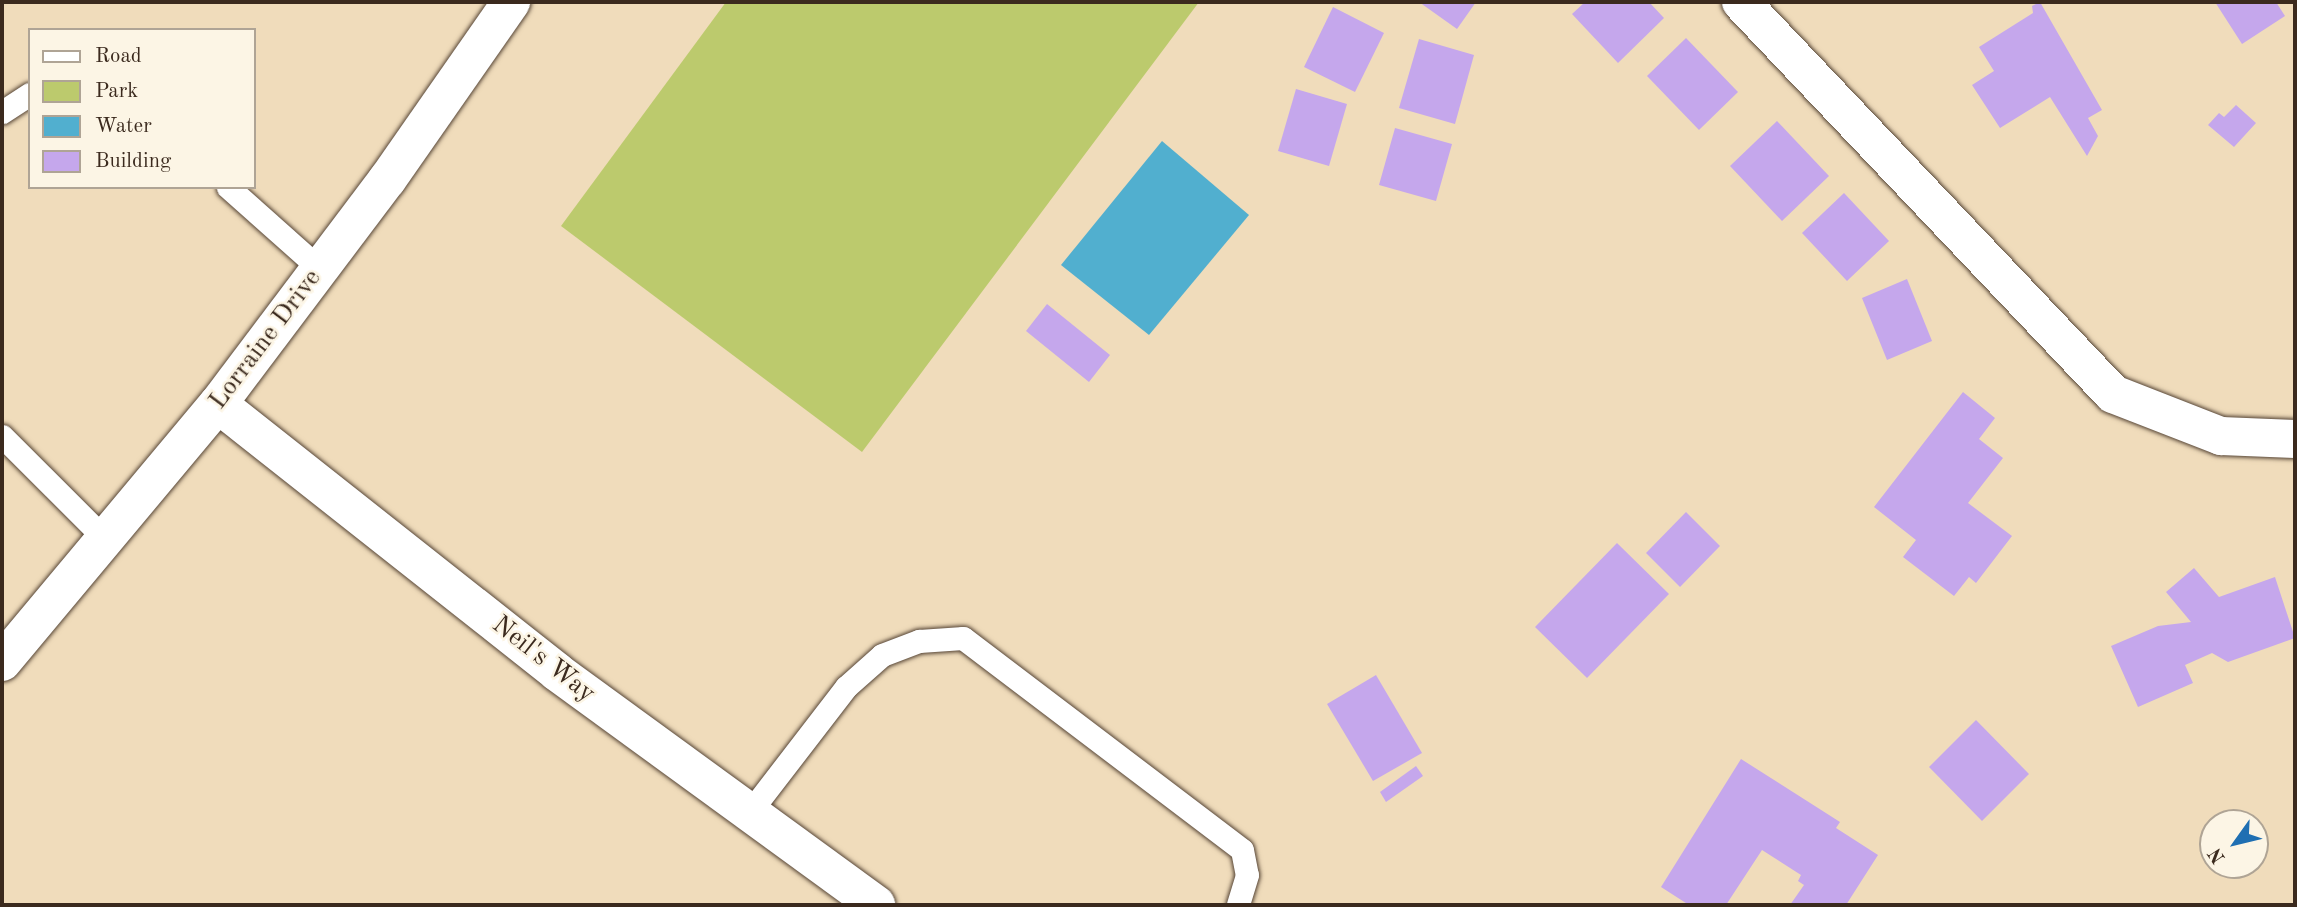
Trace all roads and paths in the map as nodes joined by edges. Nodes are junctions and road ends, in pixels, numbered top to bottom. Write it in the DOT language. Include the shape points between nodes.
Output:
graph roads {
  1 [pos="511,2"];
  2 [pos="1741,2"];
  3 [pos="28,95"];
  4 [pos="2,112"];
  5 [pos="230,189"];
  6 [pos="320,269"];
  7 [pos="218,404"];
  8 [pos="2,436"];
  9 [pos="2295,439"];
  10 [pos="104,538"];
  11 [pos="2,662"];
  12 [pos="749,813"];
  13 [pos="876,905"];
  14 [pos="1238,905"];
  1 -- 6 [label="street, Lorraine Drive"];
  2 -- 9 [label="street" via="2113,394 2221,436"];
  3 -- 4 [label="lane"];
  5 -- 6 [label="lane"];
  6 -- 7 [label="street, Lorraine Drive"];
  7 -- 10 [label="street, Lorraine Drive"];
  7 -- 12 [label="street, Neil's Way" via="557,672"];
  8 -- 10 [label="lane"];
  10 -- 11 [label="street, Lorraine Drive"];
  12 -- 13 [label="street, Neil's Way"];
  12 -- 14 [label="lane" via="846,687 882,655 919,641 963,638 1242,850 1247,875"];
}
